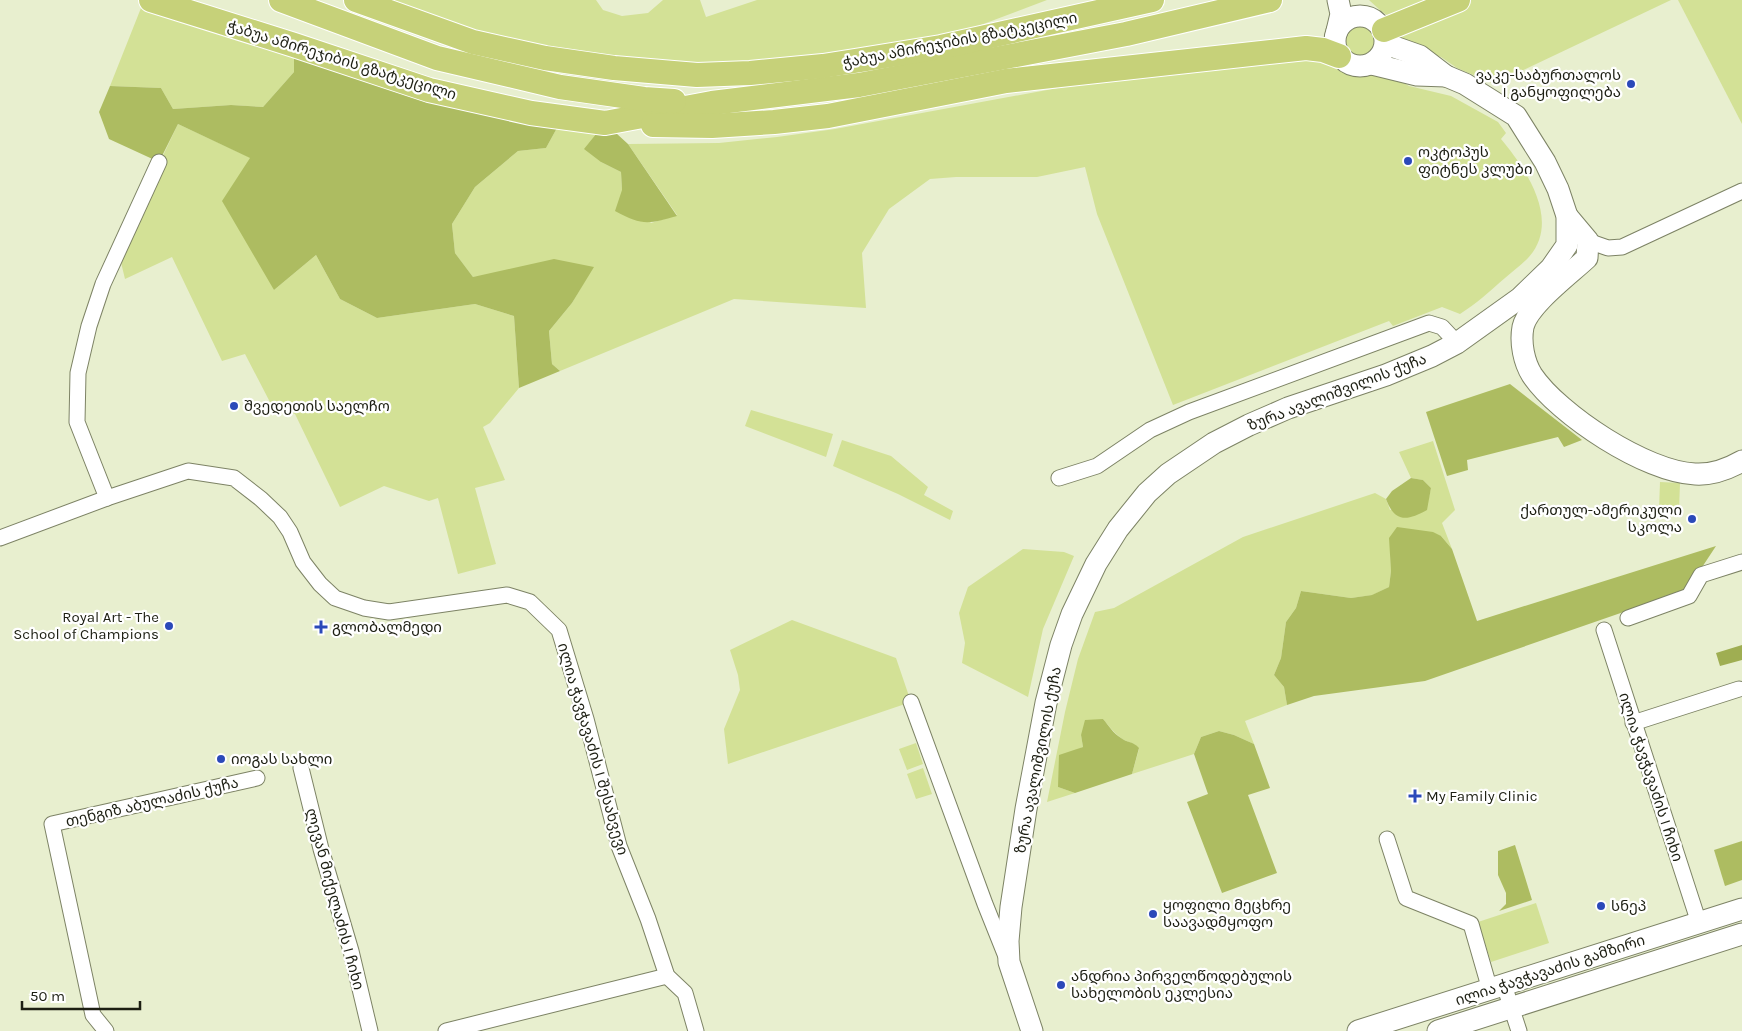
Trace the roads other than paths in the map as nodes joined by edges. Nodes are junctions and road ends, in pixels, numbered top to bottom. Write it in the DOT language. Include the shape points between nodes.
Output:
graph roads {
  1 [pos="150,0"];
  2 [pos="281,0"];
  3 [pos="356,0"];
  4 [pos="1073,0"];
  5 [pos="1152,0"];
  6 [pos="1270,0"];
  7 [pos="1458,0"];
  8 [pos="1362,8"];
  9 [pos="1339,15"];
  10 [pos="1385,37"];
  11 [pos="941,47"];
  12 [pos="1340,56"];
  13 [pos="1372,64"];
  14 [pos="1446,76"];
  15 [pos="1006,81"];
  16 [pos="859,85"];
  17 [pos="712,103"];
  18 [pos="605,124"];
  19 [pos="159,162"];
  20 [pos="1742,191"];
  21 [pos="1568,216"];
  22 [pos="1588,241"];
  23 [pos="1456,343"];
  24 [pos="1742,461"];
  25 [pos="1059,478"];
  26 [pos="107,498"];
  27 [pos="0,538"];
  28 [pos="1742,562"];
  29 [pos="1628,618"];
  30 [pos="1604,630"];
  31 [pos="1739,689"];
  32 [pos="910,702"];
  33 [pos="1633,723"];
  34 [pos="301,768"];
  35 [pos="257,778"];
  36 [pos="1387,839"];
  37 [pos="1742,910"];
  38 [pos="1699,923"];
  39 [pos="1742,934"];
  40 [pos="1009,962"];
  41 [pos="667,976"];
  42 [pos="1497,988"];
  43 [pos="1511,1008"];
  44 [pos="106,1031"];
  45 [pos="370,1031"];
  46 [pos="446,1031"];
  47 [pos="696,1031"];
  48 [pos="1032,1031"];
  49 [pos="1358,1031"];
  50 [pos="1438,1031"];
  51 [pos="1519,1031"];
  1 -- 18 [label="main road, ჭაბუა ამირეჯიბის გზატკეცილი" via="429,90"];
  2 -- 17 [label="main road, ჭაბუა ამირეჯიბის გზატკეცილი" via="436,58 569,88 644,99"];
  3 -- 11 [label="main road, ჭაბუა ამირეჯიბის გზატკეცილი" via="473,42 546,58 696,75 823,66"];
  4 -- 11 [label="main road"];
  5 -- 11 [label="main road, ჭაბუა ამირეჯიბის გზატკეცილი"];
  6 -- 16 [label="main road, ჭაბუა ამირეჯიბის გზატკეცილი" via="1126,34"];
  7 -- 10 [label="main road"];
  8 -- 9 [label="main road" via="1344,22"];
  8 -- 10 [label="main road" via="1376,21"];
  9 -- 12 [label="main road" via="1335,44"];
  10 -- 13 [label="main road" via="1379,59"];
  10 -- 14 [label="main road" via="1420,56"];
  12 -- 13 [label="main road" via="1358,67"];
  12 -- 15 [label="main road" via="1306,48"];
  13 -- 14 [label="main road" via="1416,75"];
  14 -- 21 [label="main road" via="1516,116 1546,162"];
  15 -- 16 [label="main road" via="883,87"];
  15 -- 18 [label="main road" via="828,116 774,122 712,126"];
  16 -- 17 [label="main road, ჭაბუა ამირეჯიბის გზატკეცილი"];
  17 -- 18 [label="main road, ჭაბუა ამირეჯიბის გზატკეცილი"];
  19 -- 26 [label="street" via="103,284 78,373 77,422"];
  20 -- 22 [label="street" via="1622,248 1608,248"];
  21 -- 22 [label="main road"];
  21 -- 23 [label="main road, ზურა ავალიშვილის ქუჩა" via="1567,245 1551,268 1520,298"];
  22 -- 24 [label="main road" via="1587,258 1527,317 1522,350 1532,374 1560,405 1591,429 1658,466 1696,474 1717,472"];
  23 -- 25 [label="street" via="1442,327 1429,323 1188,412 1150,430 1097,466"];
  23 -- 40 [label="main road, ზურა ავალიშვილის ქუჩა" via="1386,375 1288,408 1214,443 1168,474 1147,493 1118,529 1096,564 1072,614 1046,703 1011,907"];
  26 -- 27 [label="street"];
  26 -- 41 [label="street, ილია ჭავჭავაძის I შესახვევი" via="188,471 234,478 280,517 303,562 335,598 389,612 508,594 530,602 559,630 619,846"];
  28 -- 29 [label="street" via="1701,575 1688,596"];
  30 -- 33 [label="street, ილია ჭავჭავაძის I ჩიხი"];
  31 -- 33 [label="street"];
  32 -- 40 [label="street"];
  33 -- 38 [label="street, ილია ჭავჭავაძის I ჩიხი"];
  34 -- 45 [label="street, ლევან მიქელაძის I ჩიხი"];
  35 -- 44 [label="street, თენგიზ აბულაძის ქუჩა" via="52,824 93,1015"];
  36 -- 42 [label="street" via="1406,898 1470,924"];
  37 -- 38 [label="main road, ილია ჭავჭავაძის გამზირი"];
  38 -- 42 [label="main road, ილია ჭავჭავაძის გამზირი"];
  39 -- 43 [label="main road, ილია ჭავჭავაძის გამზირი"];
  40 -- 48 [label="main road, ზურა ავალიშვილის ქუჩა"];
  41 -- 46 [label="street"];
  41 -- 47 [label="street, ილია ჭავჭავაძის I შესახვევი" via="684,993"];
  42 -- 43 [label="street"];
  42 -- 49 [label="main road, ილია ჭავჭავაძის გამზირი"];
  43 -- 50 [label="main road, ილია ჭავჭავაძის გამზირი"];
  43 -- 51 [label="street"];
}
